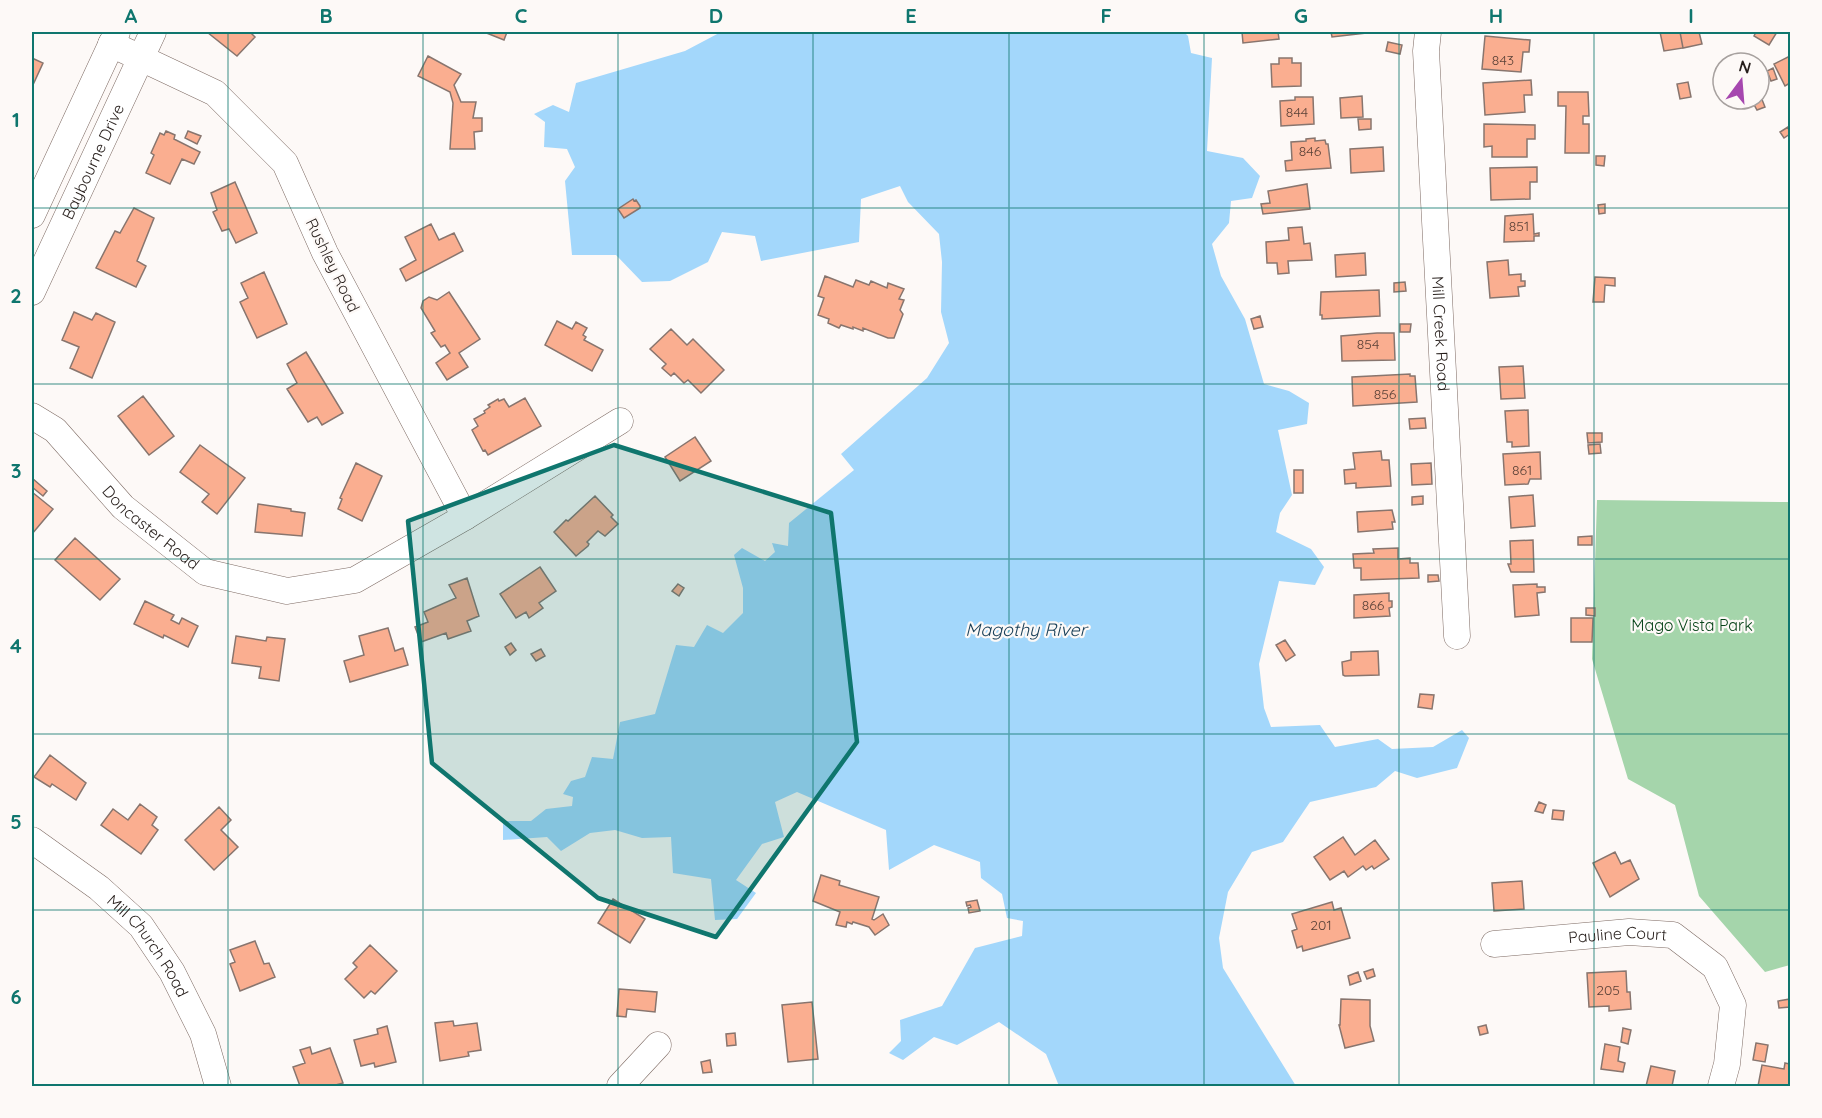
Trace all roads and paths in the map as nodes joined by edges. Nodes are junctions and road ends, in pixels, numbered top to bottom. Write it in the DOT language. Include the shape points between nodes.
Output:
graph roads {
  1 [pos="153,32"];
  2 [pos="1428,32"];
  3 [pos="114,38"];
  4 [pos="141,57"];
  5 [pos="32,215"];
  6 [pos="32,292"];
  7 [pos="32,416"];
  8 [pos="620,421"];
  9 [pos="465,517"];
  10 [pos="1457,636"];
  11 [pos="32,840"];
  12 [pos="1494,944"];
  13 [pos="658,1045"];
  14 [pos="218,1086"];
  15 [pos="620,1086"];
  16 [pos="1721,1086"];
  1 -- 4 [label="street, Baybourne Drive"];
  2 -- 10 [label="street, Mill Creek Road"];
  3 -- 4 [label="street, Rushley Road"];
  3 -- 5 [label="street, Baybourne Drive"];
  4 -- 6 [label="street, Baybourne Drive"];
  4 -- 9 [label="street, Rushley Road" via="215,93 285,162 325,253"];
  7 -- 9 [label="street, Doncaster Road" via="55,430 123,507 205,572 287,591 355,580"];
  8 -- 9 [label="street"];
  11 -- 14 [label="street, Mill Church Road" via="99,888 141,926 172,972 203,1034"];
  12 -- 16 [label="street, Pauline Court" via="1629,932 1673,935 1716,967 1734,1005"];
  13 -- 15 [label="street"];
}
